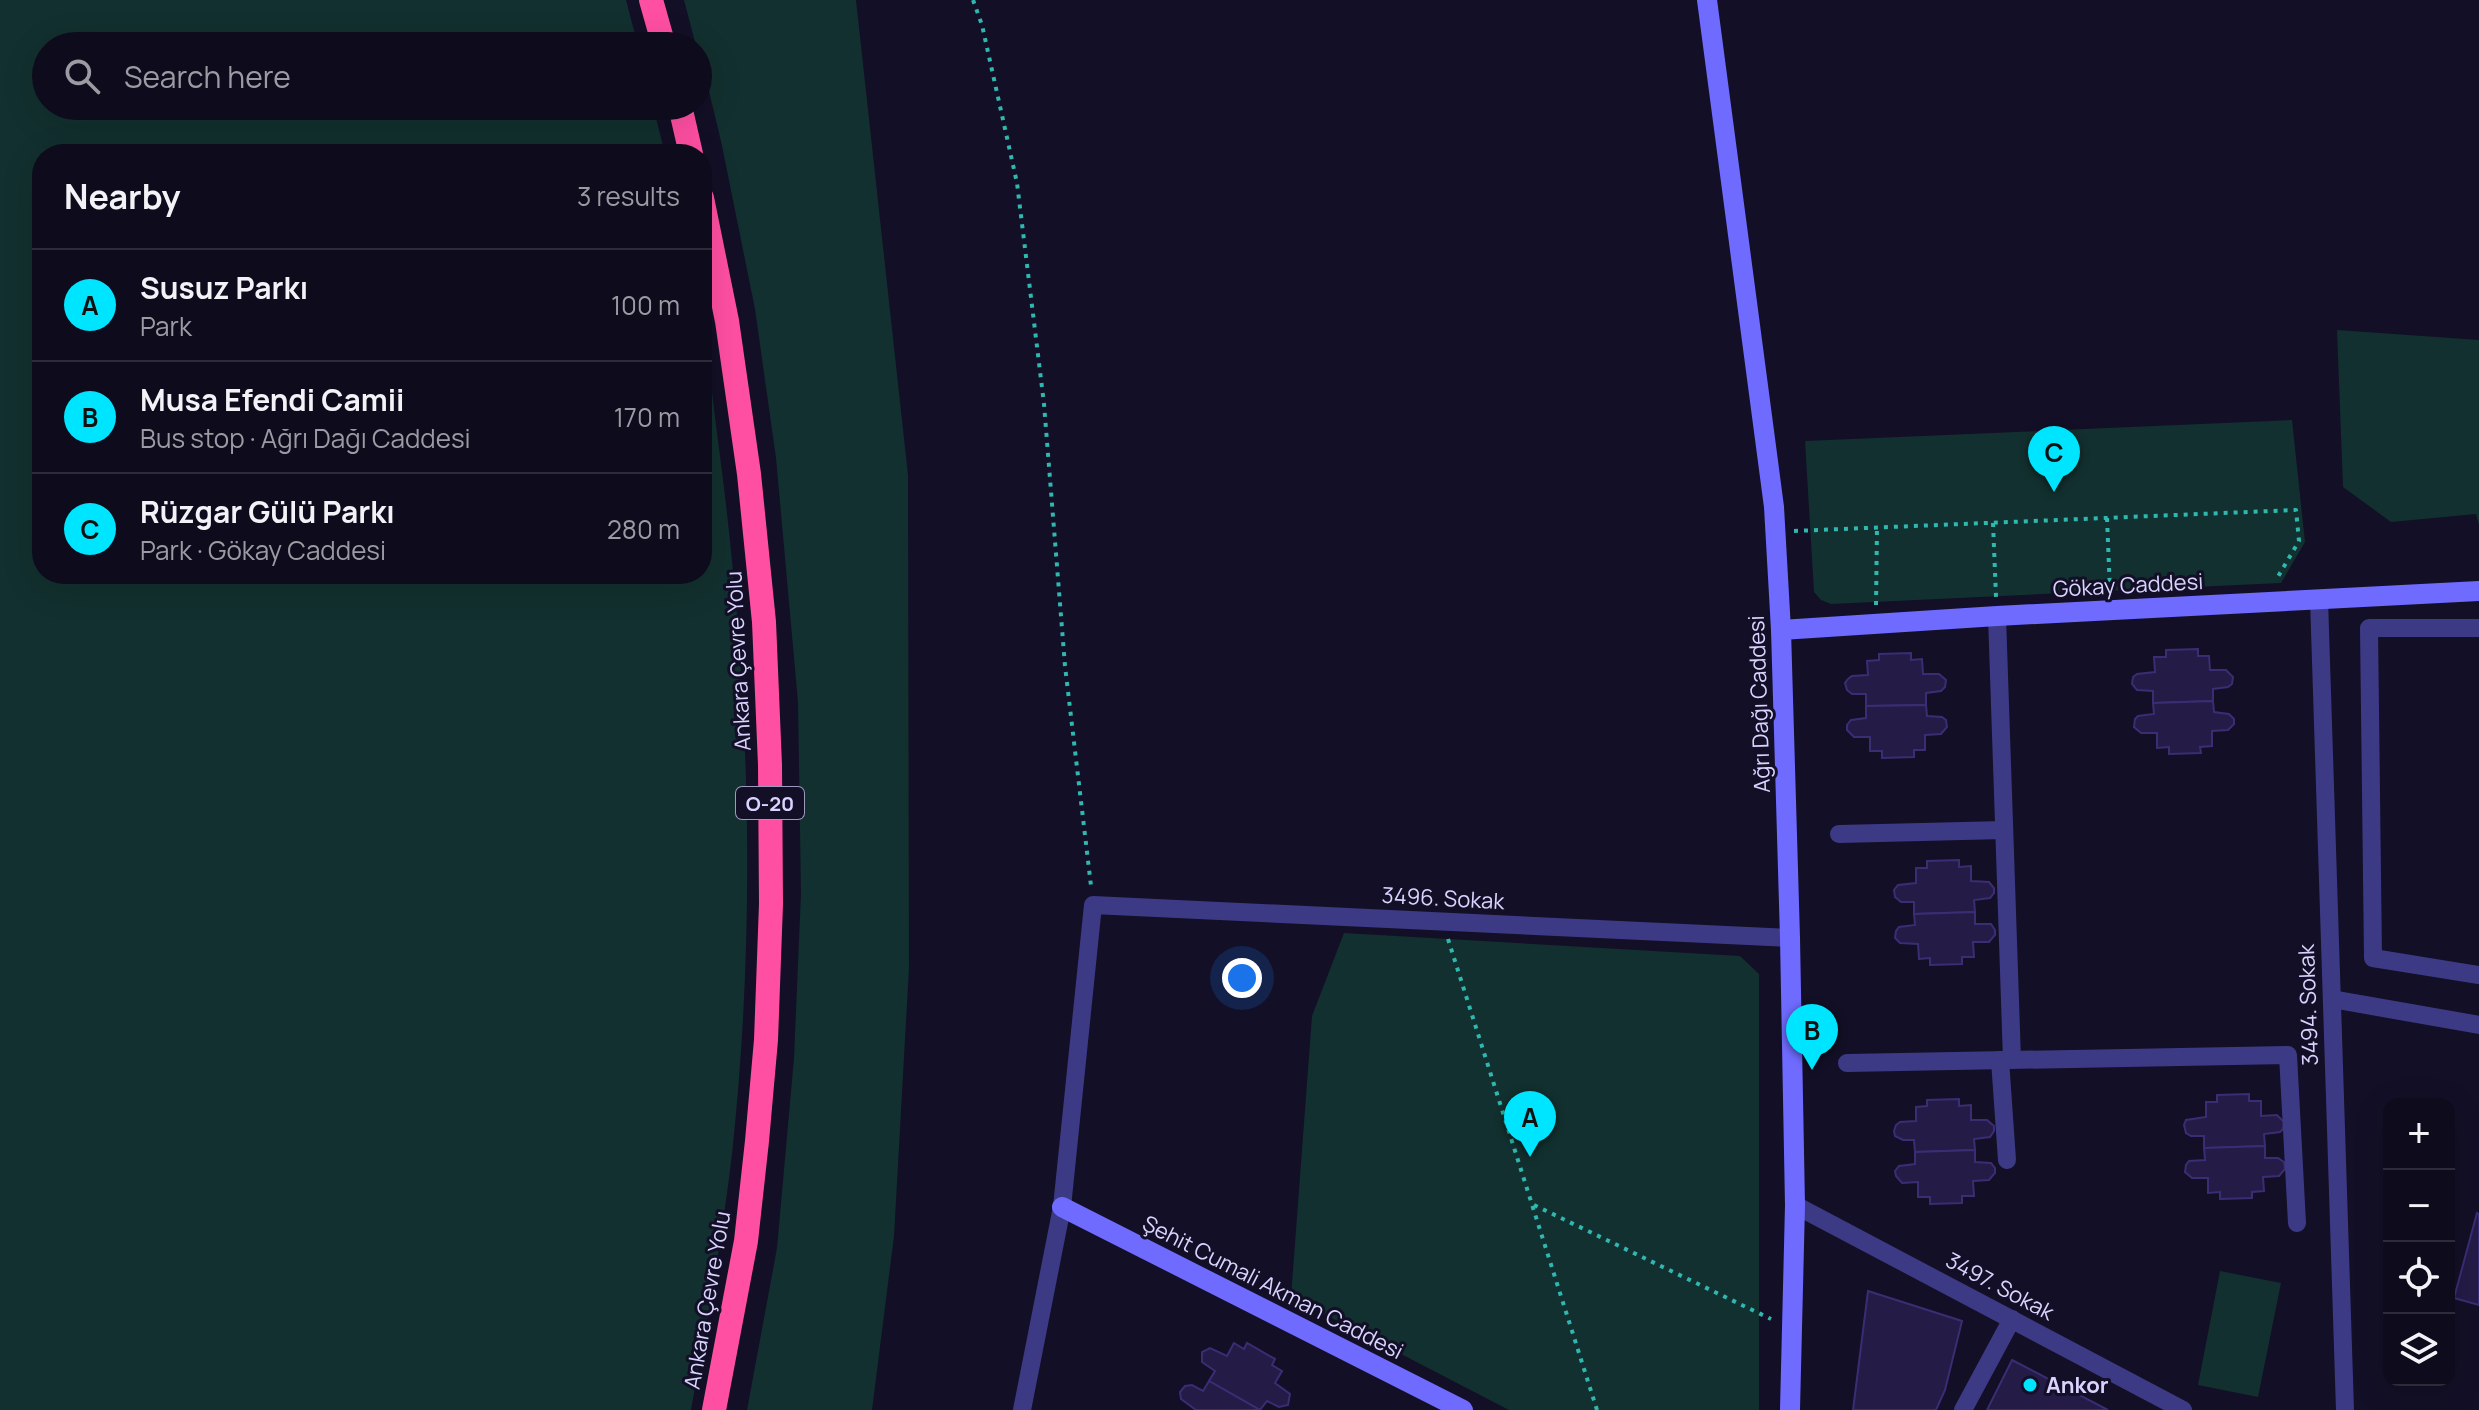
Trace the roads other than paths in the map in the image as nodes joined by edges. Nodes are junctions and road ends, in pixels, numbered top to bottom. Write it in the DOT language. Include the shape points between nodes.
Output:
graph roads {
  1 [pos="651,0"];
  2 [pos="1707,0"];
  3 [pos="660,32"];
  4 [pos="683,120"];
  5 [pos="689,144"];
  6 [pos="712,247"];
  7 [pos="2479,591"];
  8 [pos="2319,599"];
  9 [pos="1997,616"];
  10 [pos="2479,628"];
  11 [pos="1781,630"];
  12 [pos="2004,830"];
  13 [pos="1839,834"];
  14 [pos="1790,938"];
  15 [pos="2479,975"];
  16 [pos="2332,999"];
  17 [pos="2479,1025"];
  18 [pos="2006,1060"];
  19 [pos="1847,1063"];
  20 [pos="2007,1160"];
  21 [pos="1795,1205"];
  22 [pos="1062,1207"];
  23 [pos="2297,1223"];
  24 [pos="2012,1319"];
  25 [pos="2177,1409"];
  26 [pos="714,1410"];
  27 [pos="1022,1410"];
  28 [pos="1463,1410"];
  29 [pos="1790,1410"];
  30 [pos="1963,1410"];
  31 [pos="2345,1410"];
  1 -- 3 [label="highway"];
  2 -- 11 [label="main road, Ağrı Dağı Caddesi" via="1774,507"];
  4 -- 5 [label="highway"];
  6 -- 26 [label="highway, Ankara Çevre Yolu / O-20" via="749,474 764,622 770,765 766,1040 746,1241"];
  7 -- 8 [label="main road, Gökay Caddesi"];
  8 -- 9 [label="main road, Gökay Caddesi"];
  8 -- 16 [label="street, 3494. Sokak"];
  9 -- 11 [label="main road, Gökay Caddesi"];
  9 -- 12 [label="street"];
  10 -- 15 [label="street" via="2369,628 2373,958"];
  11 -- 14 [label="main road, Ağrı Dağı Caddesi"];
  12 -- 13 [label="street"];
  12 -- 18 [label="street"];
  14 -- 21 [label="main road, Ağrı Dağı Caddesi"];
  14 -- 22 [label="street, 3496. Sokak" via="1093,905"];
  16 -- 17 [label="street"];
  16 -- 31 [label="street, 3494. Sokak"];
  18 -- 19 [label="street"];
  18 -- 20 [label="street"];
  18 -- 23 [label="street" via="2288,1055"];
  21 -- 24 [label="street, 3497. Sokak"];
  21 -- 29 [label="main road, Ağrı Dağı Caddesi"];
  22 -- 27 [label="street"];
  22 -- 28 [label="main road, Şehit Cumali Akman Caddesi"];
  24 -- 25 [label="street, 3497. Sokak"];
  24 -- 30 [label="street"];
}
